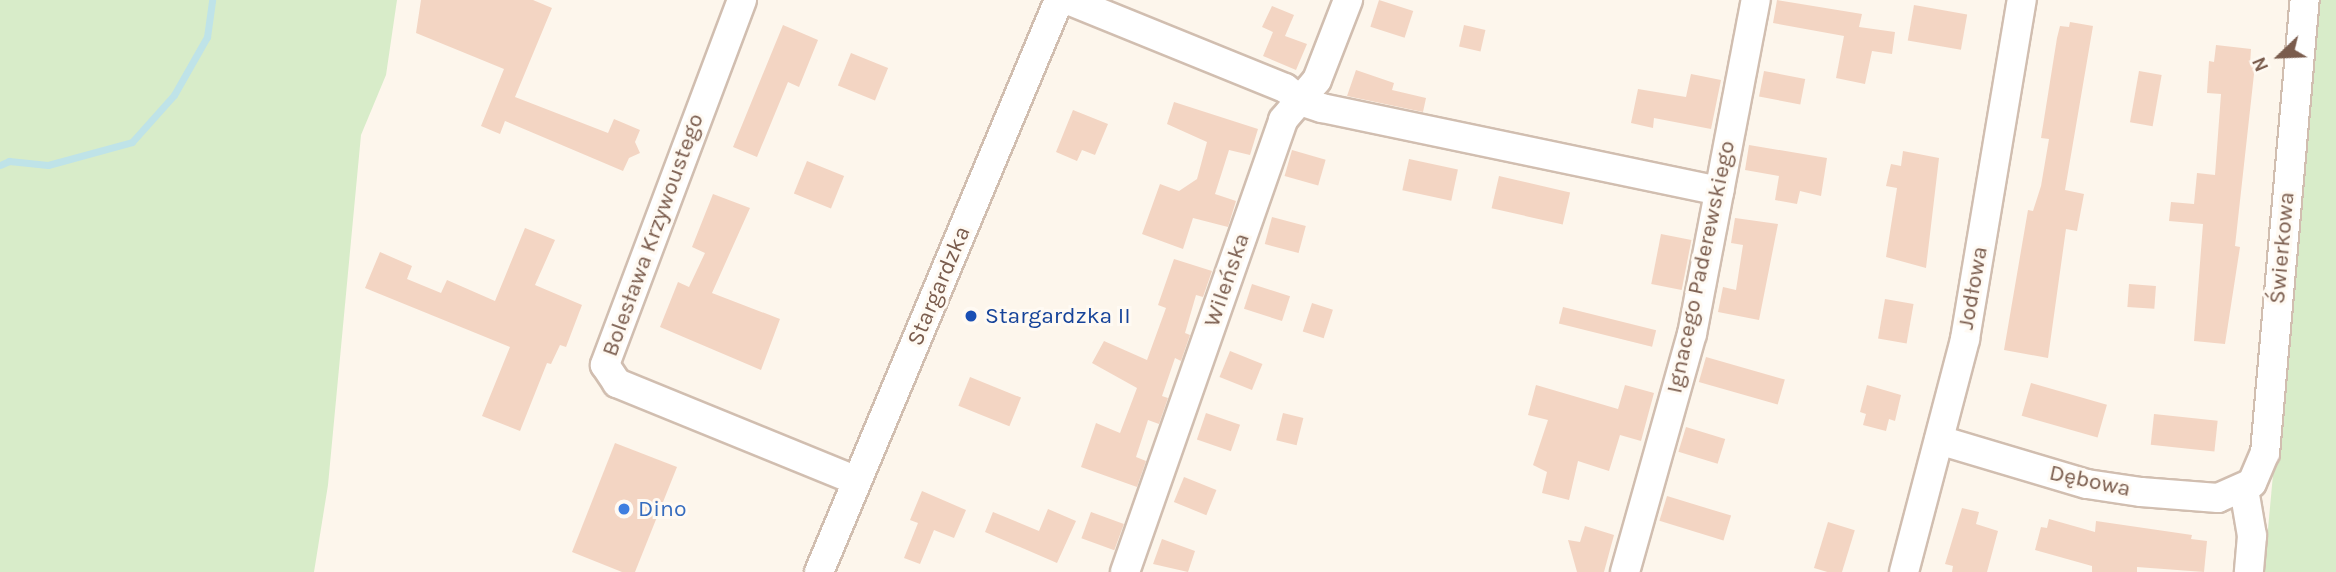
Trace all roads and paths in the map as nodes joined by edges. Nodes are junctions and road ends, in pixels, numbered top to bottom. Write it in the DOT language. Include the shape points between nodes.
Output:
graph roads {
  1 [pos="742,0"];
  2 [pos="1059,0"];
  3 [pos="1068,0"];
  4 [pos="1348,0"];
  5 [pos="1756,0"];
  6 [pos="2022,0"];
  7 [pos="2305,0"];
  8 [pos="1303,102"];
  9 [pos="1719,191"];
  10 [pos="1939,440"];
  11 [pos="857,481"];
  12 [pos="2244,489"];
  13 [pos="819,572"];
  14 [pos="1125,572"];
  15 [pos="1625,572"];
  16 [pos="1904,572"];
  17 [pos="2249,572"];
  1 -- 11 [label="street, Bolesława Krzywoustego" via="605,365 617,383"];
  2 -- 11 [label="street, Stargardzka"];
  3 -- 8 [label="street" via="1285,88"];
  4 -- 8 [label="street, Wileńska" via="1317,80"];
  5 -- 9 [label="street, Ignacego Paderewskiego"];
  6 -- 10 [label="street, Jodłowa" via="1965,339"];
  7 -- 12 [label="street, Świerkowa" via="2265,453 2258,474"];
  8 -- 9 [label="street"];
  8 -- 14 [label="street, Wileńska" via="1283,120"];
  9 -- 15 [label="street, Ignacego Paderewskiego" via="1692,334"];
  10 -- 12 [label="street, Dębowa" via="2087,484 2204,498 2227,497"];
  10 -- 16 [label="street, Jodłowa"];
  11 -- 13 [label="street, Stargardzka"];
  12 -- 17 [label="street" via="2252,536"];
}
